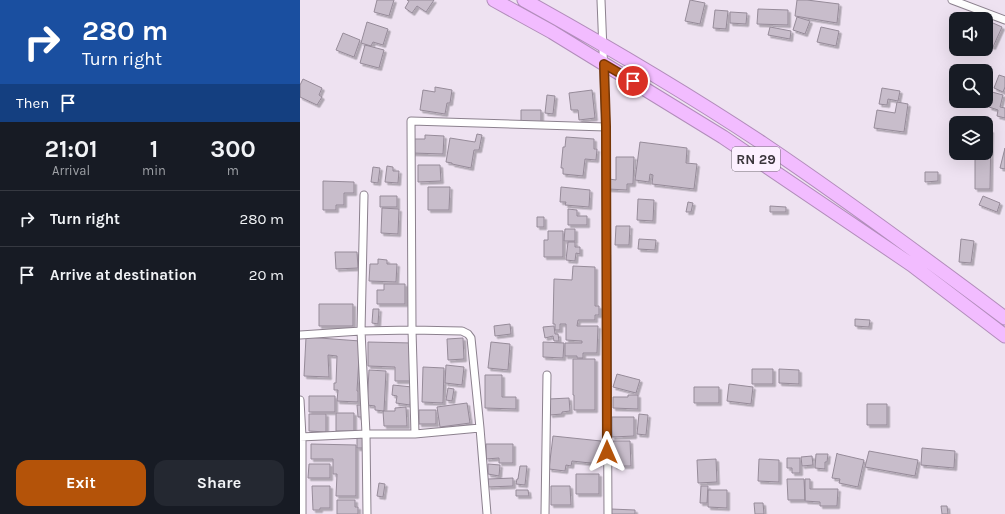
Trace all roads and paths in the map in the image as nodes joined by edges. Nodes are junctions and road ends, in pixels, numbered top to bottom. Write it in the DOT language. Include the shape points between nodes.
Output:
graph roads {
  1 [pos="494,0"];
  2 [pos="524,0"];
  3 [pos="601,0"];
  4 [pos="954,1"];
  5 [pos="1005,20"];
  6 [pos="602,44"];
  7 [pos="604,64"];
  8 [pos="606,127"];
  9 [pos="364,195"];
  10 [pos="1005,318"];
  11 [pos="412,330"];
  12 [pos="361,331"];
  13 [pos="300,335"];
  14 [pos="1005,336"];
  15 [pos="547,375"];
  16 [pos="300,400"];
  17 [pos="480,428"];
  18 [pos="366,434"];
  19 [pos="415,434"];
  20 [pos="301,437"];
  21 [pos="302,514"];
  22 [pos="367,514"];
  23 [pos="487,514"];
  24 [pos="545,514"];
  25 [pos="608,514"];
  1 -- 7 [label="highway, RN 29"];
  2 -- 6 [label="highway, RN 29"];
  3 -- 6 [label="street"];
  4 -- 5 [label="street"];
  6 -- 7 [label="street"];
  6 -- 10 [label="highway, RN 29" via="768,147 883,227"];
  7 -- 8 [label="street"];
  7 -- 14 [label="highway, RN 29" via="723,137 849,221"];
  8 -- 11 [label="street" via="410,121"];
  8 -- 25 [label="street"];
  9 -- 12 [label="street"];
  11 -- 12 [label="street"];
  11 -- 17 [label="street" via="462,331 471,338"];
  11 -- 19 [label="street"];
  12 -- 13 [label="street"];
  12 -- 18 [label="street"];
  15 -- 24 [label="street"];
  16 -- 20 [label="street"];
  17 -- 19 [label="street"];
  17 -- 23 [label="street"];
  18 -- 19 [label="street"];
  18 -- 20 [label="street"];
  18 -- 22 [label="street"];
  20 -- 21 [label="street"];
}
